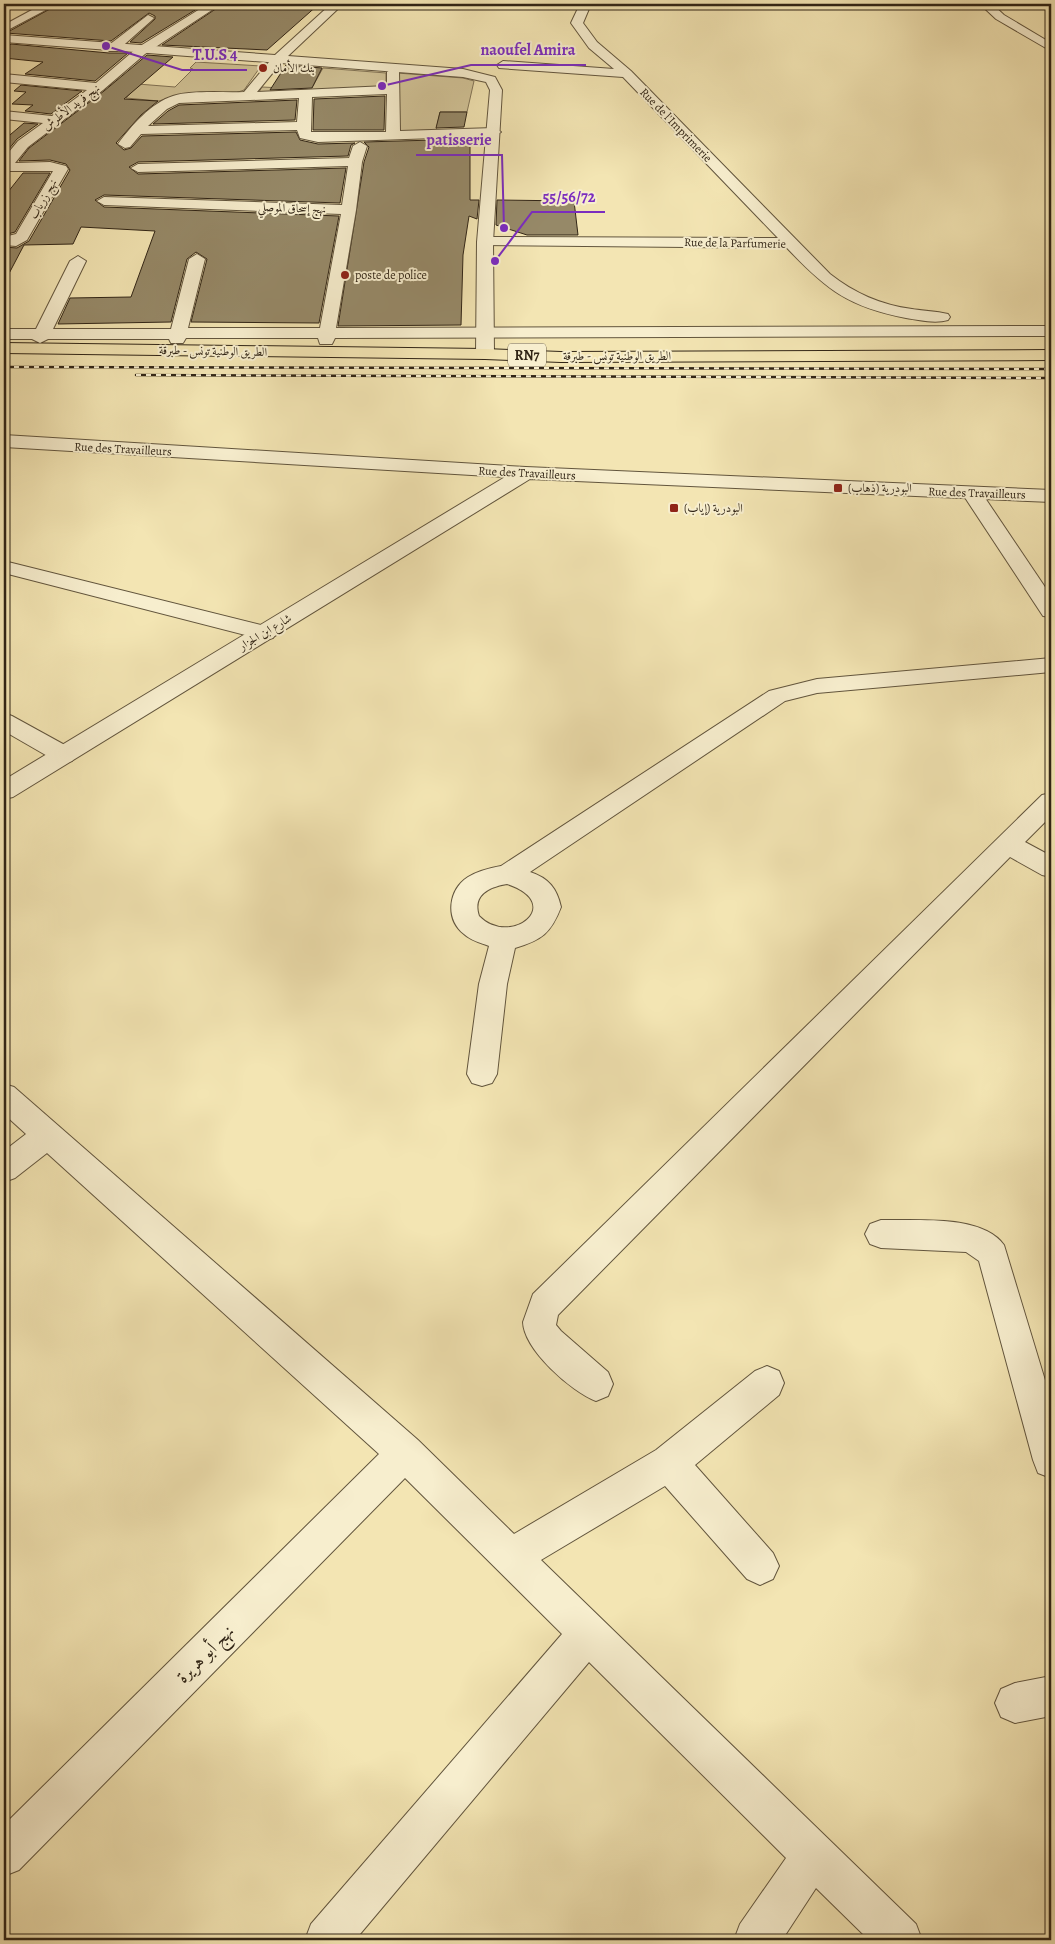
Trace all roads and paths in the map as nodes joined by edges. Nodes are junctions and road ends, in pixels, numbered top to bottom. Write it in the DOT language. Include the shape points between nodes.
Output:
graph roads {
  1 [pos="52,4"];
  2 [pos="215,4"];
  3 [pos="338,4"];
  4 [pos="586,4"];
  5 [pos="986,4"];
  6 [pos="148,18"];
  7 [pos="4,29"];
  8 [pos="4,39"];
  9 [pos="113,48"];
  10 [pos="1051,48"];
  11 [pos="141,51"];
  12 [pos="278,59"];
  13 [pos="503,66"];
  14 [pos="393,68"];
  15 [pos="627,74"];
  16 [pos="4,78"];
  17 [pos="99,87"];
  18 [pos="392,90"];
  19 [pos="306,93"];
  20 [pos="250,94"];
  21 [pos="4,115"];
  22 [pos="53,120"];
  23 [pos="303,126"];
  24 [pos="136,130"];
  25 [pos="494,132"];
  26 [pos="393,136"];
  27 [pos="362,138"];
  28 [pos="11,140"];
  29 [pos="26,142"];
  30 [pos="125,144"];
  31 [pos="355,162"];
  32 [pos="4,167"];
  33 [pos="138,168"];
  34 [pos="104,201"];
  35 [pos="349,210"];
  36 [pos="4,241"];
  37 [pos="486,242"];
  38 [pos="790,242"];
  39 [pos="197,259"];
  40 [pos="78,261"];
  41 [pos="1051,317"];
  42 [pos="1051,331"];
  43 [pos="4,336"];
  44 [pos="41,336"];
  45 [pos="178,336"];
  46 [pos="327,337"];
  47 [pos="484,343"];
  48 [pos="1051,345"];
  49 [pos="4,348"];
  50 [pos="1051,355"];
  51 [pos="4,441"];
  52 [pos="526,473"];
  53 [pos="972,493"];
  54 [pos="1051,496"];
  55 [pos="4,567"];
  56 [pos="1051,611"];
  57 [pos="265,633"];
  58 [pos="1051,665"];
  59 [pos="4,721"];
  60 [pos="64,755"];
  61 [pos="4,791"];
  62 [pos="1051,801"];
  63 [pos="1008,844"];
  64 [pos="1051,868"];
  65 [pos="508,874"];
  66 [pos="504,939"];
  67 [pos="482,1074"];
  68 [pos="4,1096"];
  69 [pos="47,1135"];
  70 [pos="4,1168"];
  71 [pos="881,1234"];
  72 [pos="767,1383"];
  73 [pos="596,1384"];
  74 [pos="405,1453"];
  75 [pos="1050,1453"];
  76 [pos="669,1463"];
  77 [pos="511,1557"];
  78 [pos="760,1566"];
  79 [pos="588,1633"];
  80 [pos="7,1844"];
  81 [pos="814,1854"];
  82 [pos="327,1940"];
  83 [pos="756,1940"];
  84 [pos="900,1940"];
  1 -- 7 [label="street"];
  2 -- 11 [label="street"];
  3 -- 12 [label="street"];
  4 -- 15 [label="street, Rue de l'Imprimerie" via="578,16 579,26 593,45"];
  5 -- 10 [label="street"];
  6 -- 9 [label="street"];
  8 -- 9 [label="street"];
  9 -- 11 [label="street"];
  11 -- 12 [label="street"];
  11 -- 17 [label="street, نهج فريد الأطرش"];
  12 -- 14 [label="street"];
  12 -- 20 [label="street"];
  13 -- 15 [label="street"];
  14 -- 18 [label="street"];
  14 -- 25 [label="street" via="470,73 491,80 496,90"];
  15 -- 38 [label="street, Rue de l'Imprimerie"];
  16 -- 17 [label="street"];
  17 -- 22 [label="street, نهج فريد الأطرش"];
  18 -- 19 [label="street"];
  18 -- 26 [label="street"];
  19 -- 20 [label="street"];
  19 -- 23 [label="street"];
  20 -- 24 [label="street" via="174,100"];
  21 -- 22 [label="street"];
  22 -- 29 [label="street, نهج فريد الأطرش"];
  23 -- 24 [label="street"];
  23 -- 27 [label="street" via="304,133 310,137"];
  24 -- 30 [label="street"];
  25 -- 26 [label="street"];
  25 -- 37 [label="street"];
  26 -- 27 [label="street"];
  27 -- 31 [label="street"];
  28 -- 29 [label="street"];
  29 -- 32 [label="street, نهج فريد الأطرش"];
  31 -- 33 [label="street"];
  31 -- 35 [label="street"];
  32 -- 36 [label="street, نهج زرياب" via="50,166 61,169 22,237 16,241"];
  34 -- 35 [label="street, نهج إسحاق الموصلي"];
  35 -- 46 [label="street, نهج إسحاق الموصلي"];
  37 -- 38 [label="street, Rue de la Parfumerie"];
  37 -- 47 [label="street"];
  38 -- 41 [label="street, Rue de la Parfumerie" via="837,288 874,305 939,317"];
  39 -- 45 [label="street"];
  40 -- 44 [label="street"];
  42 -- 47 [label="street"];
  43 -- 44 [label="main road, الطريق الوطنية تونس - طبرقة / RN7"];
  44 -- 45 [label="main road, الطريق الوطنية تونس - طبرقة / RN7"];
  45 -- 46 [label="main road, الطريق الوطنية تونس - طبرقة / RN7"];
  46 -- 47 [label="main road, الطريق الوطنية تونس - طبرقة / RN7"];
  47 -- 48 [label="main road, الطريق الوطنية تونس - طبرقة / RN7"];
  47 -- 49 [label="main road, الطريق الوطنية تونس - طبرقة / RN7"];
  47 -- 50 [label="main road, الطريق الوطنية تونس - طبرقة / RN7" via="561,357"];
  51 -- 52 [label="street, Rue des Travailleurs"];
  52 -- 53 [label="street, Rue des Travailleurs"];
  52 -- 57 [label="street, شارع ابن الجزار"];
  53 -- 54 [label="street, Rue des Travailleurs"];
  53 -- 56 [label="street"];
  55 -- 57 [label="street"];
  57 -- 60 [label="street, شارع ابن الجزار"];
  58 -- 65 [label="street" via="817,686 782,694"];
  59 -- 60 [label="street"];
  60 -- 61 [label="street, شارع ابن الجزار"];
  62 -- 63 [label="street"];
  63 -- 64 [label="street"];
  63 -- 73 [label="street" via="545,1305 540,1328 548,1341"];
  65 -- 66 [label="street" via="492,876 477,883 467,893 463,905 465,918 474,928 488,936"];
  65 -- 66 [label="street" via="538,884 550,907 546,919 536,930 521,937"];
  66 -- 67 [label="street" via="493,984"];
  68 -- 69 [label="street"];
  69 -- 70 [label="street"];
  69 -- 74 [label="street"];
  71 -- 75 [label="street" via="970,1238 988,1248 993,1255"];
  72 -- 76 [label="street"];
  74 -- 77 [label="street"];
  74 -- 80 [label="street, نهج أبو هريرة"];
  76 -- 77 [label="street"];
  76 -- 78 [label="street"];
  77 -- 79 [label="street"];
  79 -- 81 [label="street"];
  79 -- 82 [label="street"];
  81 -- 83 [label="street"];
  81 -- 84 [label="street"];
}
